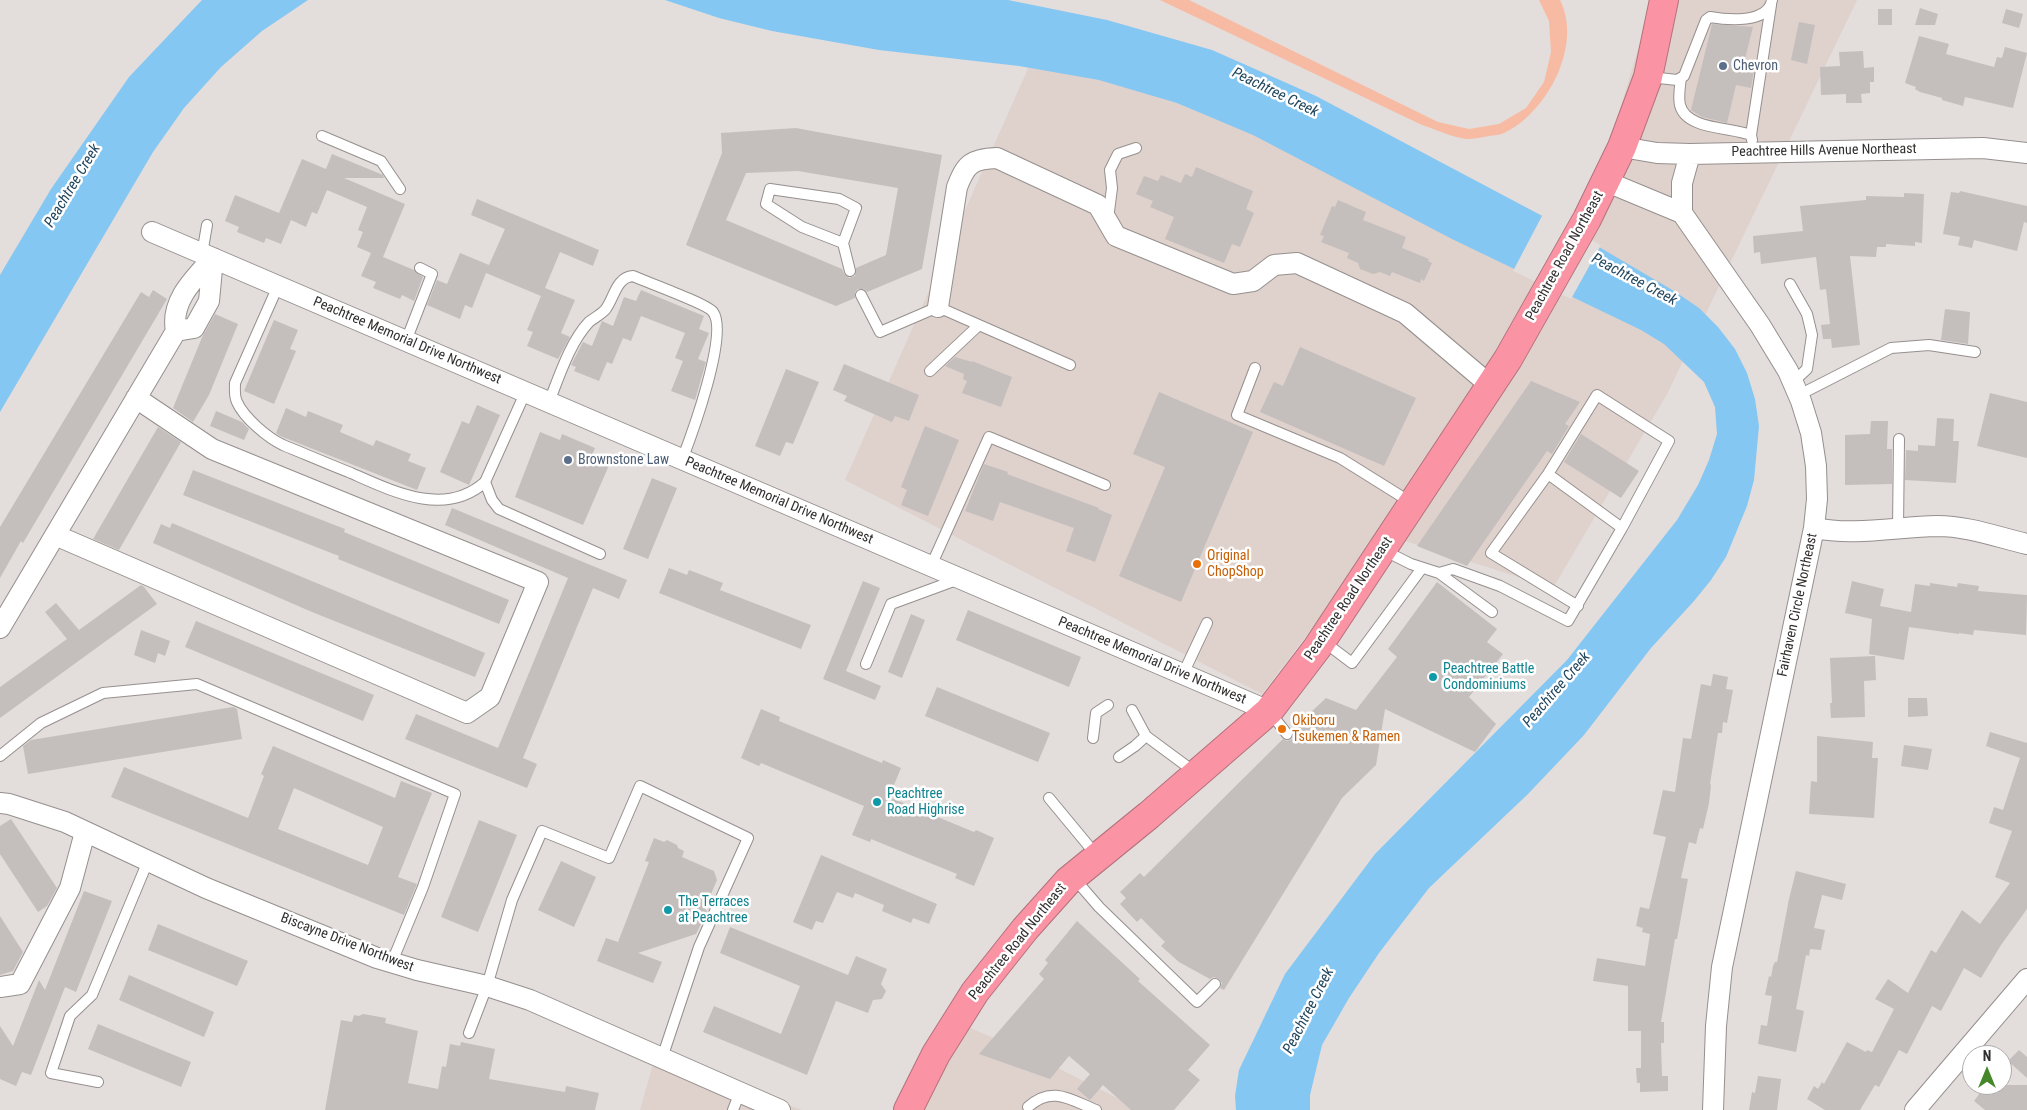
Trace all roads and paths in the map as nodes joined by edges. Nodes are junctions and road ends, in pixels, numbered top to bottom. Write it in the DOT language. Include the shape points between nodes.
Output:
graph roads {
  1 [pos="1664,0"];
  2 [pos="1771,3"];
  3 [pos="1648,77"];
  4 [pos="1681,78"];
  5 [pos="322,136"];
  6 [pos="1752,144"];
  7 [pos="1622,147"];
  8 [pos="1136,148"];
  9 [pos="2027,153"];
  10 [pos="1690,154"];
  11 [pos="1605,181"];
  12 [pos="400,189"];
  13 [pos="1682,213"];
  14 [pos="1108,220"];
  15 [pos="207,225"];
  16 [pos="152,232"];
  17 [pos="843,243"];
  18 [pos="207,256"];
  19 [pos="420,268"];
  20 [pos="850,270"];
  21 [pos="1790,284"];
  22 [pos="278,286"];
  23 [pos="862,295"];
  24 [pos="938,307"];
  25 [pos="979,325"];
  26 [pos="406,341"];
  27 [pos="1974,352"];
  28 [pos="1070,365"];
  29 [pos="1255,368"];
  30 [pos="930,371"];
  31 [pos="1491,386"];
  32 [pos="1796,388"];
  33 [pos="526,392"];
  34 [pos="136,398"];
  35 [pos="549,402"];
  36 [pos="1899,439"];
  37 [pos="682,460"];
  38 [pos="1548,474"];
  39 [pos="485,482"];
  40 [pos="1105,485"];
  41 [pos="1414,503"];
  42 [pos="1622,528"];
  43 [pos="1814,528"];
  44 [pos="1898,528"];
  45 [pos="55,535"];
  46 [pos="2027,544"];
  47 [pos="1383,550"];
  48 [pos="600,554"];
  49 [pos="931,566"];
  50 [pos="1422,568"];
  51 [pos="1439,574"];
  52 [pos="960,578"];
  53 [pos="1578,606"];
  54 [pos="1492,612"];
  55 [pos="1207,623"];
  56 [pos="0,628"];
  57 [pos="1322,641"];
  58 [pos="866,664"];
  59 [pos="1183,674"];
  60 [pos="1108,705"];
  61 [pos="1132,710"];
  62 [pos="1269,711"];
  63 [pos="1287,734"];
  64 [pos="1146,736"];
  65 [pos="1093,738"];
  66 [pos="0,756"];
  67 [pos="1119,757"];
  68 [pos="1196,774"];
  69 [pos="1049,798"];
  70 [pos="0,803"];
  71 [pos="85,832"];
  72 [pos="1098,857"];
  73 [pos="148,861"];
  74 [pos="1073,877"];
  75 [pos="392,962"];
  76 [pos="2027,979"];
  77 [pos="1215,984"];
  78 [pos="487,986"];
  79 [pos="0,987"];
  80 [pos="469,1033"];
  81 [pos="662,1058"];
  82 [pos="98,1082"];
  83 [pos="736,1101"];
  84 [pos="1028,1107"];
  85 [pos="780,1110"];
  86 [pos="908,1110"];
  87 [pos="1096,1110"];
  88 [pos="1713,1110"];
  89 [pos="1915,1110"];
  1 -- 3 [label="highway, Peachtree Road Northeast"];
  2 -- 4 [label="lane" via="1762,14 1747,19 1710,17 1706,20"];
  2 -- 6 [label="lane"];
  3 -- 4 [label="lane"];
  3 -- 7 [label="highway, Peachtree Road Northeast"];
  4 -- 6 [label="lane" via="1680,105 1685,116 1700,125 1728,128"];
  5 -- 12 [label="lane" via="380,161"];
  6 -- 9 [label="street, Peachtree Hills Avenue Northeast" via="1983,148"];
  6 -- 10 [label="street, Peachtree Hills Avenue Northeast"];
  7 -- 10 [label="street, Peachtree Hills Avenue Northeast"];
  7 -- 11 [label="highway, Peachtree Road Northeast"];
  8 -- 14 [label="lane" via="1118,154 1110,170 1112,188"];
  10 -- 13 [label="street" via="1682,183"];
  11 -- 13 [label="street"];
  11 -- 31 [label="highway, Peachtree Road Northeast" via="1587,219"];
  13 -- 32 [label="street, Fairhaven Circle Northeast" via="1760,325"];
  14 -- 24 [label="street" via="1098,205 1090,201 997,158 979,159 964,170 957,187"];
  14 -- 31 [label="street" via="1116,236 1233,284 1253,280 1274,265 1297,263 1405,313"];
  15 -- 18 [label="lane"];
  16 -- 18 [label="street, Peachtree Memorial Drive Northwest"];
  17 -- 17 [label="lane" via="856,208 839,199 770,189 766,204 802,227"];
  17 -- 20 [label="lane"];
  18 -- 22 [label="street, Peachtree Memorial Drive Northwest"];
  18 -- 34 [label="street" via="209,301 194,328 176,331"];
  19 -- 26 [label="lane" via="432,274"];
  21 -- 32 [label="lane" via="1807,314 1812,335 1808,369"];
  22 -- 26 [label="street, Peachtree Memorial Drive Northwest"];
  22 -- 39 [label="lane" via="235,383 237,404 257,426 277,442 402,495 434,499 457,497 474,492"];
  23 -- 24 [label="lane" via="880,332"];
  24 -- 25 [label="lane"];
  25 -- 28 [label="lane"];
  25 -- 30 [label="lane"];
  26 -- 33 [label="street, Peachtree Memorial Drive Northwest"];
  27 -- 32 [label="lane" via="1929,345 1892,348"];
  29 -- 41 [label="lane" via="1237,415 1340,458"];
  31 -- 41 [label="highway, Peachtree Road Northeast"];
  32 -- 43 [label="street, Fairhaven Circle Northeast" via="1811,433 1816,466"];
  33 -- 35 [label="street, Peachtree Memorial Drive Northwest"];
  33 -- 39 [label="lane"];
  34 -- 45 [label="street"];
  34 -- 45 [label="street" via="212,449 538,582 490,697 467,713"];
  35 -- 37 [label="street, Peachtree Memorial Drive Northwest"];
  35 -- 37 [label="lane" via="574,346 589,322 605,310 620,282 627,277 633,276 701,304 713,311 718,332 712,371"];
  36 -- 44 [label="lane"];
  37 -- 49 [label="street, Peachtree Memorial Drive Northwest"];
  38 -- 42 [label="lane"];
  38 -- 42 [label="lane" via="1597,394 1669,441"];
  38 -- 53 [label="lane" via="1491,553"];
  39 -- 48 [label="lane" via="499,509"];
  40 -- 49 [label="lane" via="989,437"];
  41 -- 47 [label="highway, Peachtree Road Northeast"];
  42 -- 53 [label="lane"];
  43 -- 44 [label="street" via="1835,532"];
  43 -- 88 [label="street, Fairhaven Circle Northeast" via="1722,967"];
  44 -- 46 [label="street" via="1964,528"];
  45 -- 56 [label="street"];
  47 -- 50 [label="lane"];
  47 -- 57 [label="highway, Peachtree Road Northeast"];
  49 -- 52 [label="street, Peachtree Memorial Drive Northwest"];
  50 -- 51 [label="lane"];
  50 -- 57 [label="lane" via="1352,663"];
  51 -- 53 [label="lane" via="1453,569 1500,586 1568,621"];
  51 -- 54 [label="lane"];
  52 -- 58 [label="lane" via="891,604"];
  52 -- 59 [label="street, Peachtree Memorial Drive Northwest"];
  55 -- 59 [label="lane"];
  57 -- 62 [label="highway, Peachtree Road Northeast"];
  59 -- 62 [label="street, Peachtree Memorial Drive Northwest"];
  60 -- 65 [label="lane" via="1096,713"];
  61 -- 64 [label="lane"];
  62 -- 63 [label="lane"];
  62 -- 68 [label="highway, Peachtree Road Northeast"];
  64 -- 67 [label="lane"];
  64 -- 68 [label="lane"];
  66 -- 75 [label="lane" via="41,723 103,693 197,684 455,794 423,887"];
  68 -- 72 [label="highway, Peachtree Road Northeast"];
  69 -- 72 [label="lane"];
  70 -- 71 [label="street, Biscayne Drive Northwest" via="65,822"];
  71 -- 73 [label="street, Biscayne Drive Northwest"];
  71 -- 79 [label="street" via="70,888 20,984"];
  72 -- 74 [label="highway, Peachtree Road Northeast"];
  73 -- 75 [label="street, Biscayne Drive Northwest" via="206,888"];
  73 -- 82 [label="lane" via="92,995 70,1016 52,1074"];
  74 -- 77 [label="lane" via="1099,907 1197,1002"];
  74 -- 86 [label="highway, Peachtree Road Northeast" via="975,992 936,1054"];
  75 -- 78 [label="street, Biscayne Drive Northwest"];
  76 -- 89 [label="street"];
  78 -- 80 [label="lane"];
  78 -- 81 [label="street, Biscayne Drive Northwest" via="530,1000"];
  78 -- 81 [label="lane" via="512,900 542,831 609,858 640,786 748,838 699,947"];
  81 -- 83 [label="street, Biscayne Drive Northwest"];
  83 -- 85 [label="street, Biscayne Drive Northwest"];
  84 -- 87 [label="lane" via="1044,1096 1056,1094"];
}
